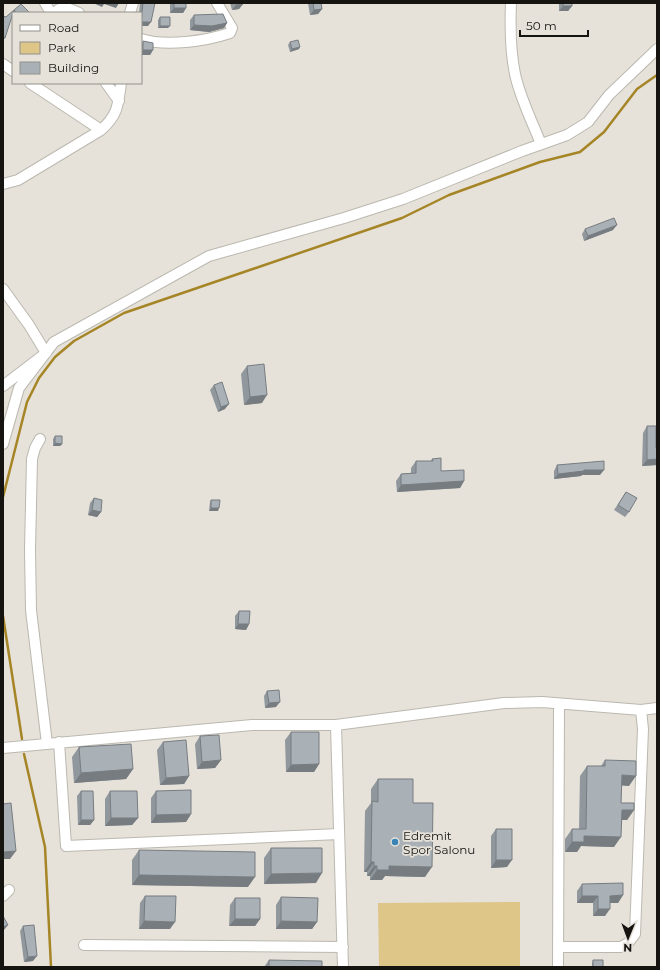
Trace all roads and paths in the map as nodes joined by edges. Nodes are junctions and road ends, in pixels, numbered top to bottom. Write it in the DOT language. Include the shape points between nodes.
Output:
graph roads {
  1 [pos="46,3"];
  2 [pos="217,3"];
  3 [pos="511,3"];
  4 [pos="50,12"];
  5 [pos="56,12"];
  6 [pos="76,12"];
  7 [pos="142,40"];
  8 [pos="657,48"];
  9 [pos="3,64"];
  10 [pos="12,70"];
  11 [pos="32,84"];
  12 [pos="107,84"];
  13 [pos="120,84"];
  14 [pos="118,101"];
  15 [pos="101,130"];
  16 [pos="542,144"];
  17 [pos="3,184"];
  18 [pos="3,289"];
  19 [pos="46,353"];
  20 [pos="3,386"];
  21 [pos="40,439"];
  22 [pos="3,444"];
  23 [pos="559,705"];
  24 [pos="657,708"];
  25 [pos="641,710"];
  26 [pos="336,725"];
  27 [pos="59,742"];
  28 [pos="47,744"];
  29 [pos="3,748"];
  30 [pos="339,834"];
  31 [pos="84,945"];
  32 [pos="343,947"];
  33 [pos="558,947"];
  34 [pos="343,967"];
  35 [pos="558,967"];
  1 -- 4 [label="street"];
  2 -- 7 [label="street" via="232,28 230,33 213,39 190,41"];
  3 -- 16 [label="street" via="511,48 515,75"];
  5 -- 6 [label="street" via="64,7"];
  8 -- 16 [label="street" via="609,95 588,122 567,136"];
  9 -- 10 [label="street"];
  11 -- 15 [label="street"];
  12 -- 14 [label="street"];
  13 -- 14 [label="street"];
  14 -- 15 [label="street" via="112,120"];
  15 -- 17 [label="street" via="18,180"];
  16 -- 19 [label="street" via="403,199 209,256 54,342"];
  18 -- 19 [label="street"];
  19 -- 20 [label="street"];
  19 -- 22 [label="street" via="19,388"];
  21 -- 28 [label="street" via="32,459 30,580 34,640"];
  23 -- 25 [label="street"];
  23 -- 26 [label="street" via="542,702 504,703"];
  23 -- 33 [label="street"];
  24 -- 25 [label="street"];
  25 -- 33 [label="street" via="635,934 628,943 617,948"];
  26 -- 27 [label="street" via="252,725"];
  26 -- 30 [label="street"];
  27 -- 28 [label="street"];
  27 -- 30 [label="street" via="66,846"];
  28 -- 29 [label="street"];
  30 -- 32 [label="street"];
  31 -- 32 [label="street"];
  32 -- 34 [label="street"];
  33 -- 35 [label="street"];
}
